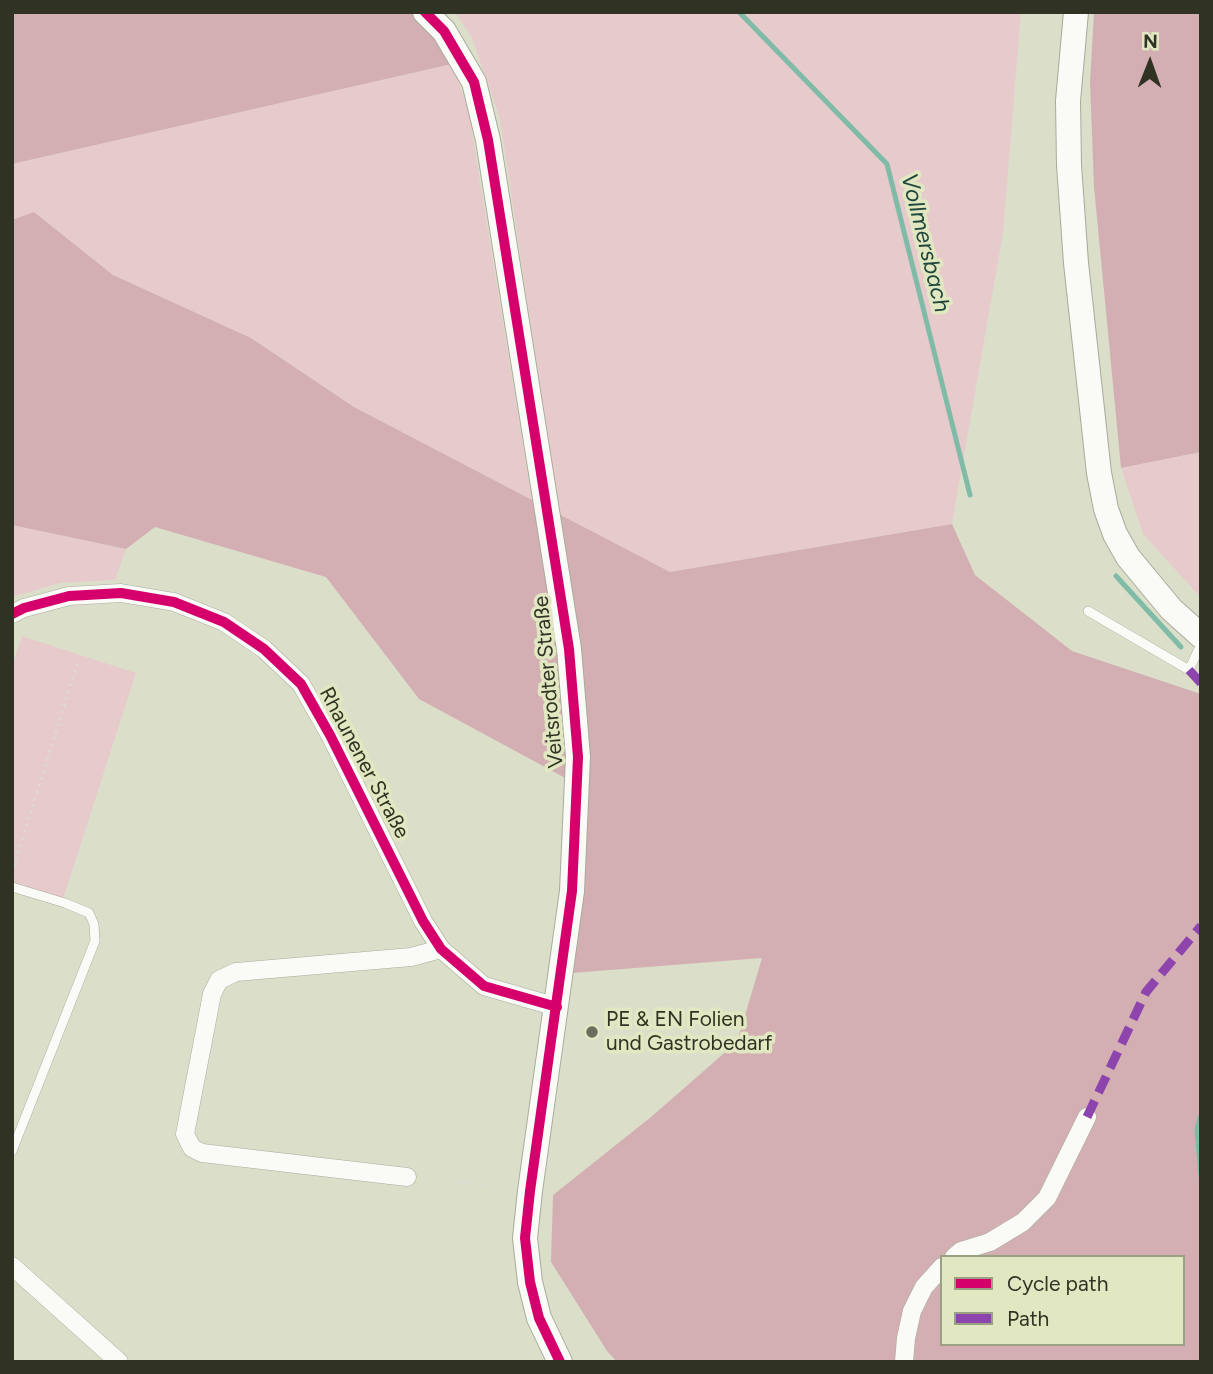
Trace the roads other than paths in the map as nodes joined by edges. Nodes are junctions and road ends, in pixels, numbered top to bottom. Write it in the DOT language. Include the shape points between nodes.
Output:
graph roads {
  1 [pos="425,12"];
  2 [pos="1076,12"];
  3 [pos="1088,611"];
  4 [pos="12,614"];
  5 [pos="1201,636"];
  6 [pos="1201,645"];
  7 [pos="12,887"];
  8 [pos="441,948"];
  9 [pos="557,1007"];
  10 [pos="1087,1116"];
  11 [pos="12,1151"];
  12 [pos="407,1177"];
  13 [pos="956,1255"];
  14 [pos="12,1266"];
  15 [pos="940,1269"];
  16 [pos="119,1362"];
  17 [pos="560,1362"];
  18 [pos="904,1362"];
  1 -- 9 [label="street, Veitsrodter Straße" via="444,31 474,82 488,140 569,649 578,757 572,891"];
  2 -- 5 [label="street" via="1068,100 1069,165 1077,276 1104,497 1115,534 1128,557"];
  3 -- 6 [label="lane" via="1189,670"];
  4 -- 8 [label="street, Rhaunener Straße" via="69,596 121,593 174,602 223,622 264,649 301,684"];
  7 -- 11 [label="lane" via="89,913 95,941"];
  8 -- 9 [label="street, Rhaunener Straße" via="484,986"];
  8 -- 12 [label="street" via="411,957 236,972 219,980 212,994 185,1135 192,1148 202,1153"];
  9 -- 17 [label="street, Veitsrodter Straße" via="525,1238 539,1318"];
  10 -- 13 [label="street" via="1047,1198 1023,1222"];
  14 -- 16 [label="street"];
  15 -- 18 [label="street" via="912,1311"];
}
